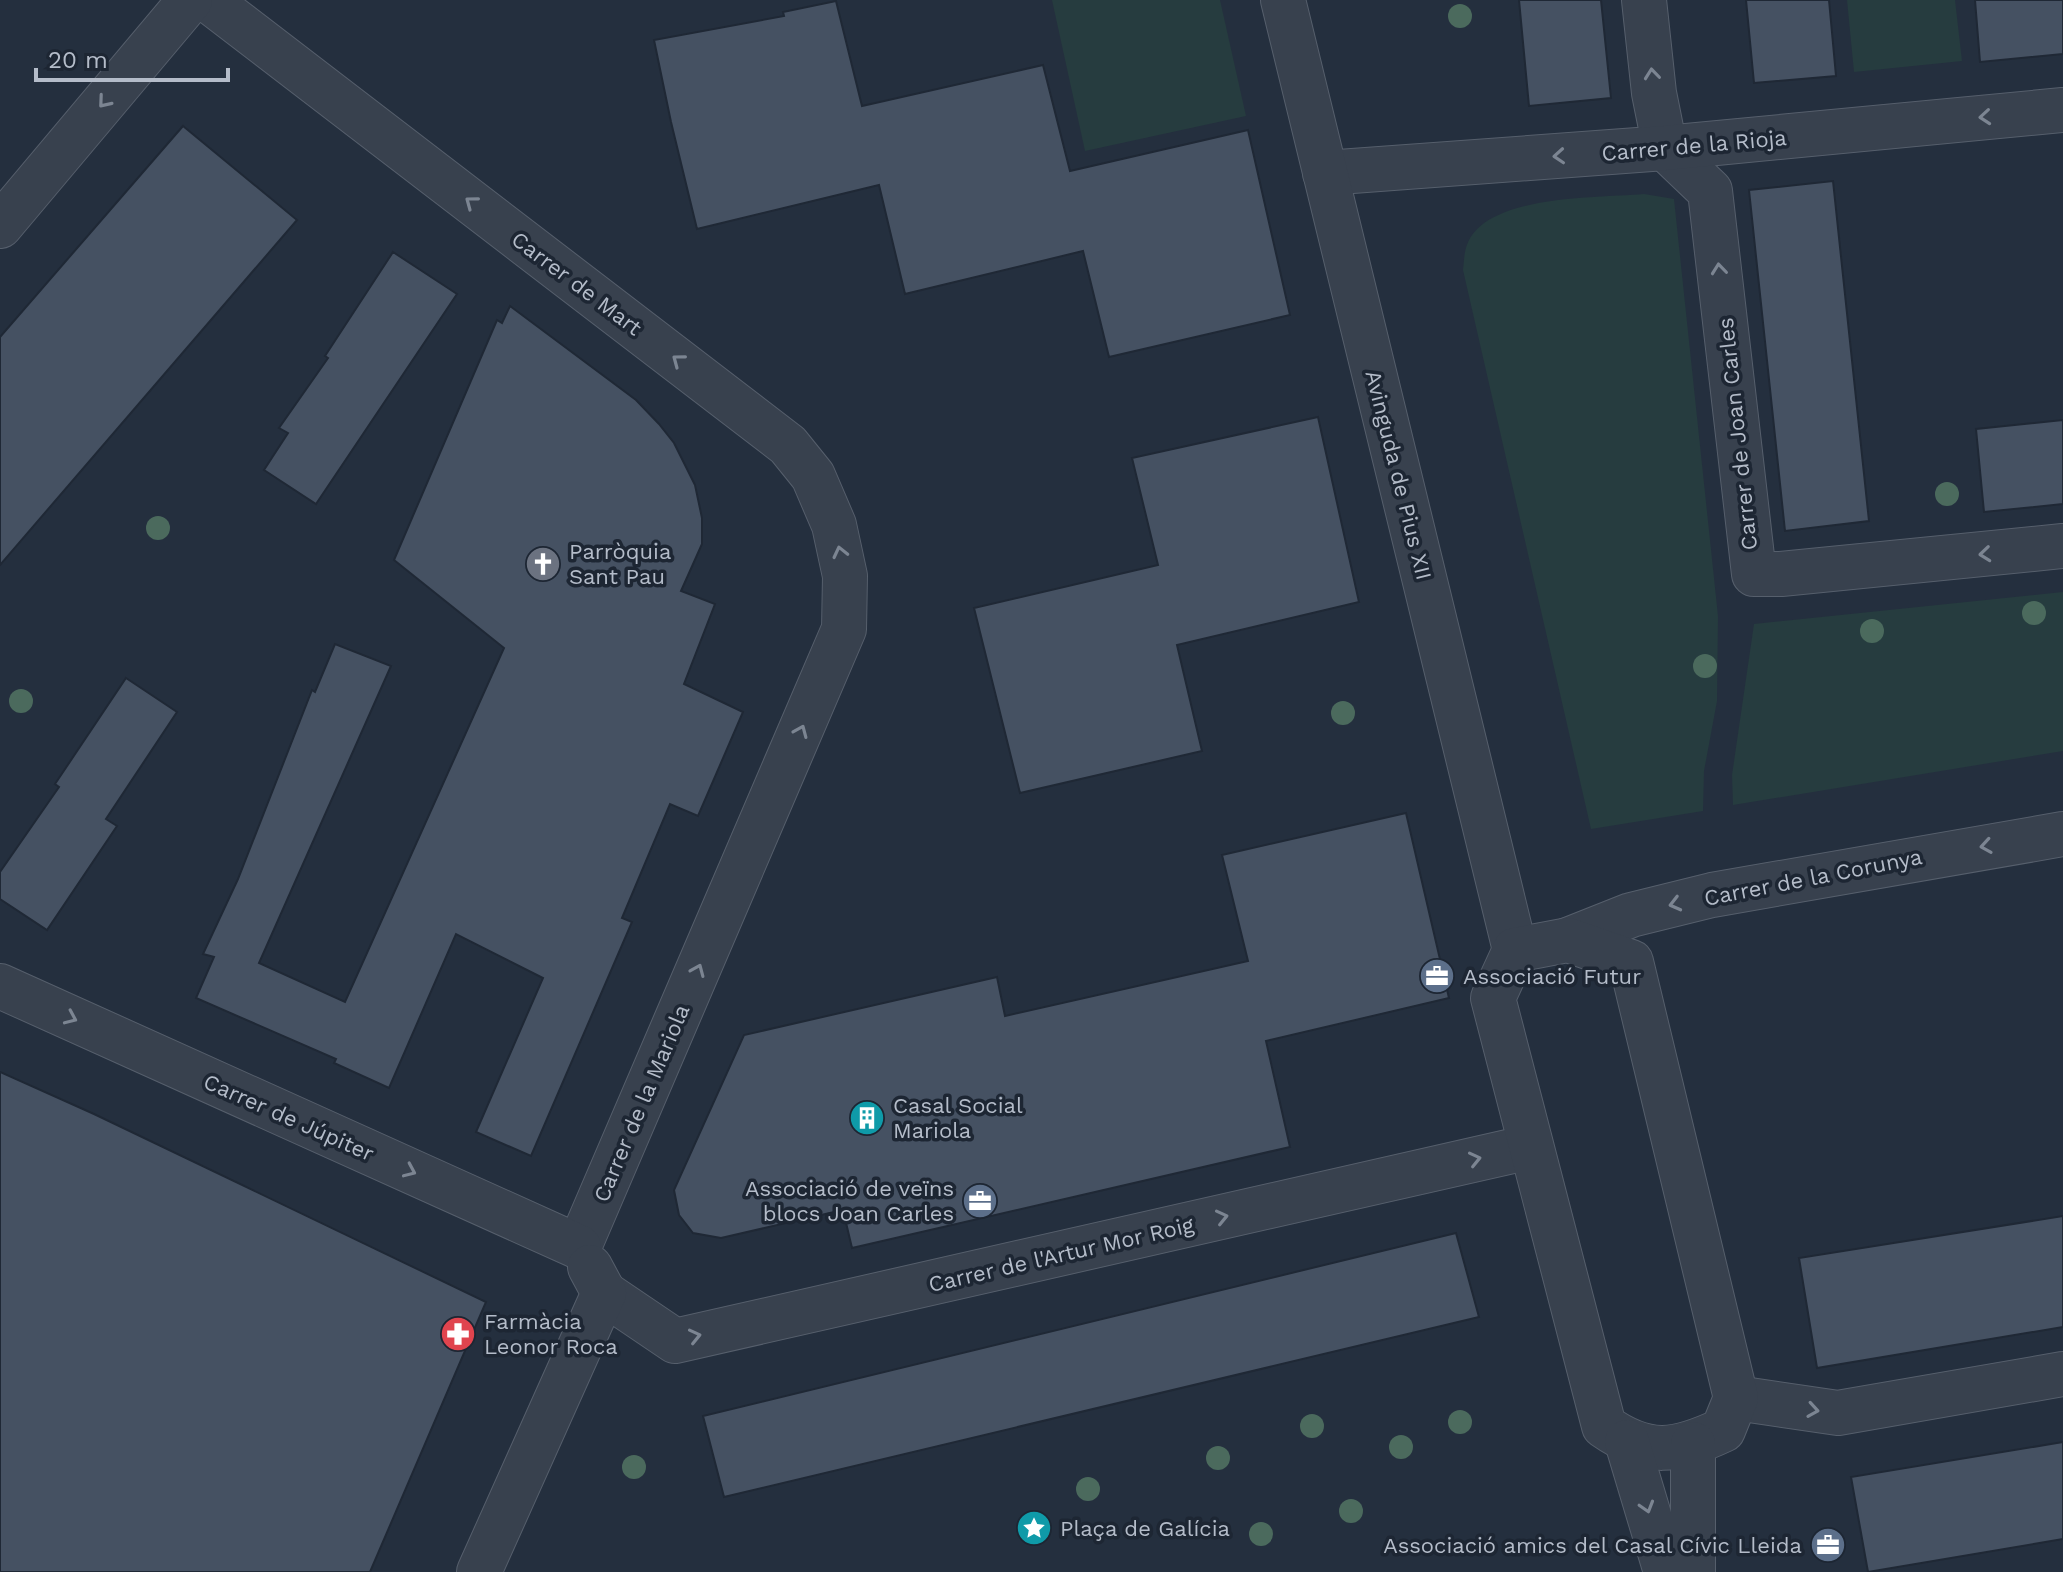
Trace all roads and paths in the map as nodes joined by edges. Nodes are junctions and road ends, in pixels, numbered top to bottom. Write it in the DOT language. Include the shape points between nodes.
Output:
graph roads {
  1 [pos="190,0"];
  2 [pos="208,0"];
  3 [pos="1283,0"];
  4 [pos="1644,0"];
  5 [pos="2063,110"];
  6 [pos="1665,148"];
  7 [pos="1325,173"];
  8 [pos="0,226"];
  9 [pos="2063,546"];
  10 [pos="844,629"];
  11 [pos="2063,834"];
  12 [pos="1568,940"];
  13 [pos="1515,950"];
  14 [pos="0,986"];
  15 [pos="1530,1147"];
  16 [pos="579,1247"];
  17 [pos="604,1293"];
  18 [pos="2063,1374"];
  19 [pos="1736,1398"];
  20 [pos="1627,1442"];
  21 [pos="1693,1444"];
  22 [pos="479,1572"];
  23 [pos="1666,1572"];
  24 [pos="1693,1572"];
  1 -- 8 [label="street, one-way"];
  10 -- 2 [label="street, Carrer de Mart, one-way" via="845,576 834,525 813,476 788,445"];
  3 -- 7 [label="street, Avinguda de Pius XII"];
  6 -- 4 [label="street, one-way"];
  5 -- 6 [label="street, Carrer de la Rioja, one-way"];
  6 -- 7 [label="street, Carrer de la Rioja, one-way"];
  9 -- 6 [label="street, Carrer de Joan Carles, one-way" via="1754,574 1710,191"];
  7 -- 13 [label="street, Avinguda de Pius XII"];
  16 -- 10 [label="street, Carrer de la Mariola, one-way"];
  11 -- 12 [label="street, Carrer de la Corunya, one-way" via="1712,895 1631,915"];
  12 -- 13 [label="street, Carrer de la Corunya"];
  12 -- 19 [label="street" via="1631,962"];
  13 -- 15 [label="street" via="1493,998"];
  14 -- 16 [label="street, Carrer de Júpiter, one-way"];
  17 -- 15 [label="street, Carrer de l'Artur Mor Roig, one-way" via="675,1341"];
  15 -- 20 [label="street" via="1604,1426"];
  16 -- 17 [label="street"];
  17 -- 22 [label="street"];
  19 -- 18 [label="street, one-way" via="1838,1413"];
  19 -- 21 [label="street" via="1723,1430"];
  20 -- 21 [label="street" via="1662,1449"];
  20 -- 23 [label="street, one-way"];
  21 -- 24 [label="street"];
}
